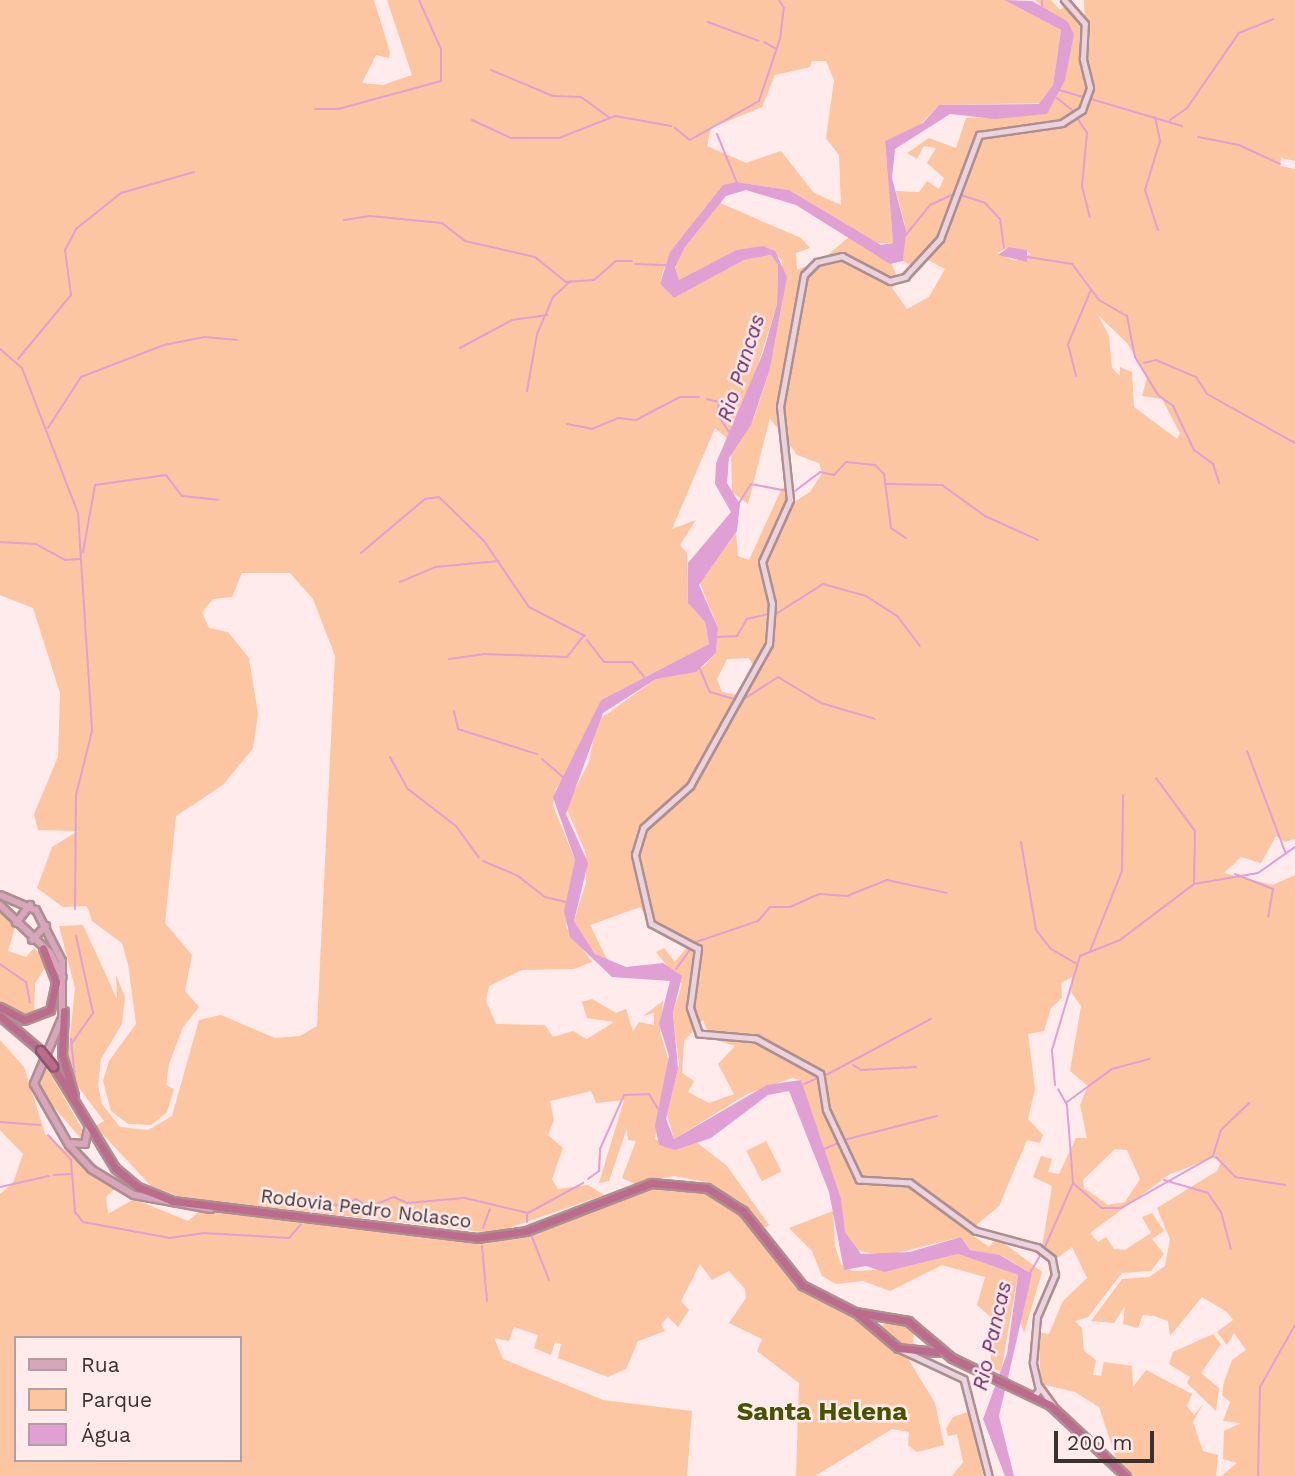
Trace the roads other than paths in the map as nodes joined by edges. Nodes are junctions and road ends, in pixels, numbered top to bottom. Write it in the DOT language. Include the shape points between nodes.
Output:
graph roads {
  1 [pos="1064,0"];
  2 [pos="0,895"];
  3 [pos="0,905"];
  4 [pos="30,905"];
  5 [pos="16,923"];
  6 [pos="46,925"];
  7 [pos="32,940"];
  8 [pos="43,948"];
  9 [pos="64,974"];
  10 [pos="0,1007"];
  11 [pos="64,1011"];
  12 [pos="0,1016"];
  13 [pos="79,1109"];
  14 [pos="88,1129"];
  15 [pos="67,1143"];
  16 [pos="227,1209"];
  17 [pos="855,1312"];
  18 [pos="887,1317"];
  19 [pos="919,1331"];
  20 [pos="881,1335"];
  21 [pos="917,1347"];
  22 [pos="898,1348"];
  23 [pos="952,1358"];
  24 [pos="925,1362"];
  25 [pos="1038,1383"];
  26 [pos="1034,1396"];
  27 [pos="1059,1412"];
  28 [pos="989,1476"];
  29 [pos="1126,1476"];
  1 -- 25 [label="street" via="1085,24 1083,59 1090,88 1082,110 1062,123 979,135 940,239 905,277 890,281 842,256 817,262 804,275 780,407 790,500 762,562 772,604 769,644 690,786 643,828 635,855 651,924 698,949 690,1008 699,1034 757,1039 821,1074 826,1110 859,1180 910,1183 975,1231 1038,1248 1052,1259 1055,1275 1034,1336"];
  2 -- 4 [label="main road"];
  3 -- 5 [label="main road"];
  4 -- 5 [label="main road" via="20,911"];
  4 -- 6 [label="main road"];
  5 -- 7 [label="main road"];
  6 -- 7 [label="main road"];
  6 -- 9 [label="main road"];
  7 -- 8 [label="main road"];
  8 -- 9 [label="main road"];
  8 -- 10 [label="highway" via="56,982 50,1010 30,1020"];
  9 -- 11 [label="main road"];
  11 -- 13 [label="highway" via="62,1055"];
  11 -- 15 [label="main road" via="34,1084"];
  12 -- 13 [label="highway, Rodovia Pedro Nolasco, bridge" via="40,1050"];
  13 -- 14 [label="highway, Rodovia Pedro Nolasco"];
  14 -- 15 [label="main road" via="85,1144"];
  14 -- 16 [label="highway, Rodovia Pedro Nolasco" via="115,1168 138,1187 172,1201"];
  15 -- 16 [label="main road" via="91,1169 134,1195 175,1206"];
  16 -- 17 [label="highway, Rodovia Pedro Nolasco" via="498,1237 644,1185 685,1182 736,1204 802,1285"];
  17 -- 18 [label="highway, Rodovia Pedro Nolasco"];
  17 -- 20 [label="highway"];
  18 -- 19 [label="highway, Rodovia Pedro Nolasco"];
  18 -- 20 [label="highway"];
  19 -- 21 [label="highway"];
  19 -- 23 [label="highway, Rodovia Pedro Nolasco"];
  20 -- 22 [label="highway"];
  21 -- 22 [label="highway, Rodovia Pedro Nolasco"];
  21 -- 23 [label="highway, Rodovia Pedro Nolasco"];
  21 -- 24 [label="street"];
  22 -- 24 [label="street"];
  23 -- 26 [label="highway, Rodovia Pedro Nolasco"];
  24 -- 28 [label="street" via="964,1379"];
  25 -- 26 [label="street"];
  25 -- 27 [label="street"];
  26 -- 27 [label="highway, Rodovia Pedro Nolasco"];
  27 -- 29 [label="highway, Rodovia Pedro Nolasco"];
}
